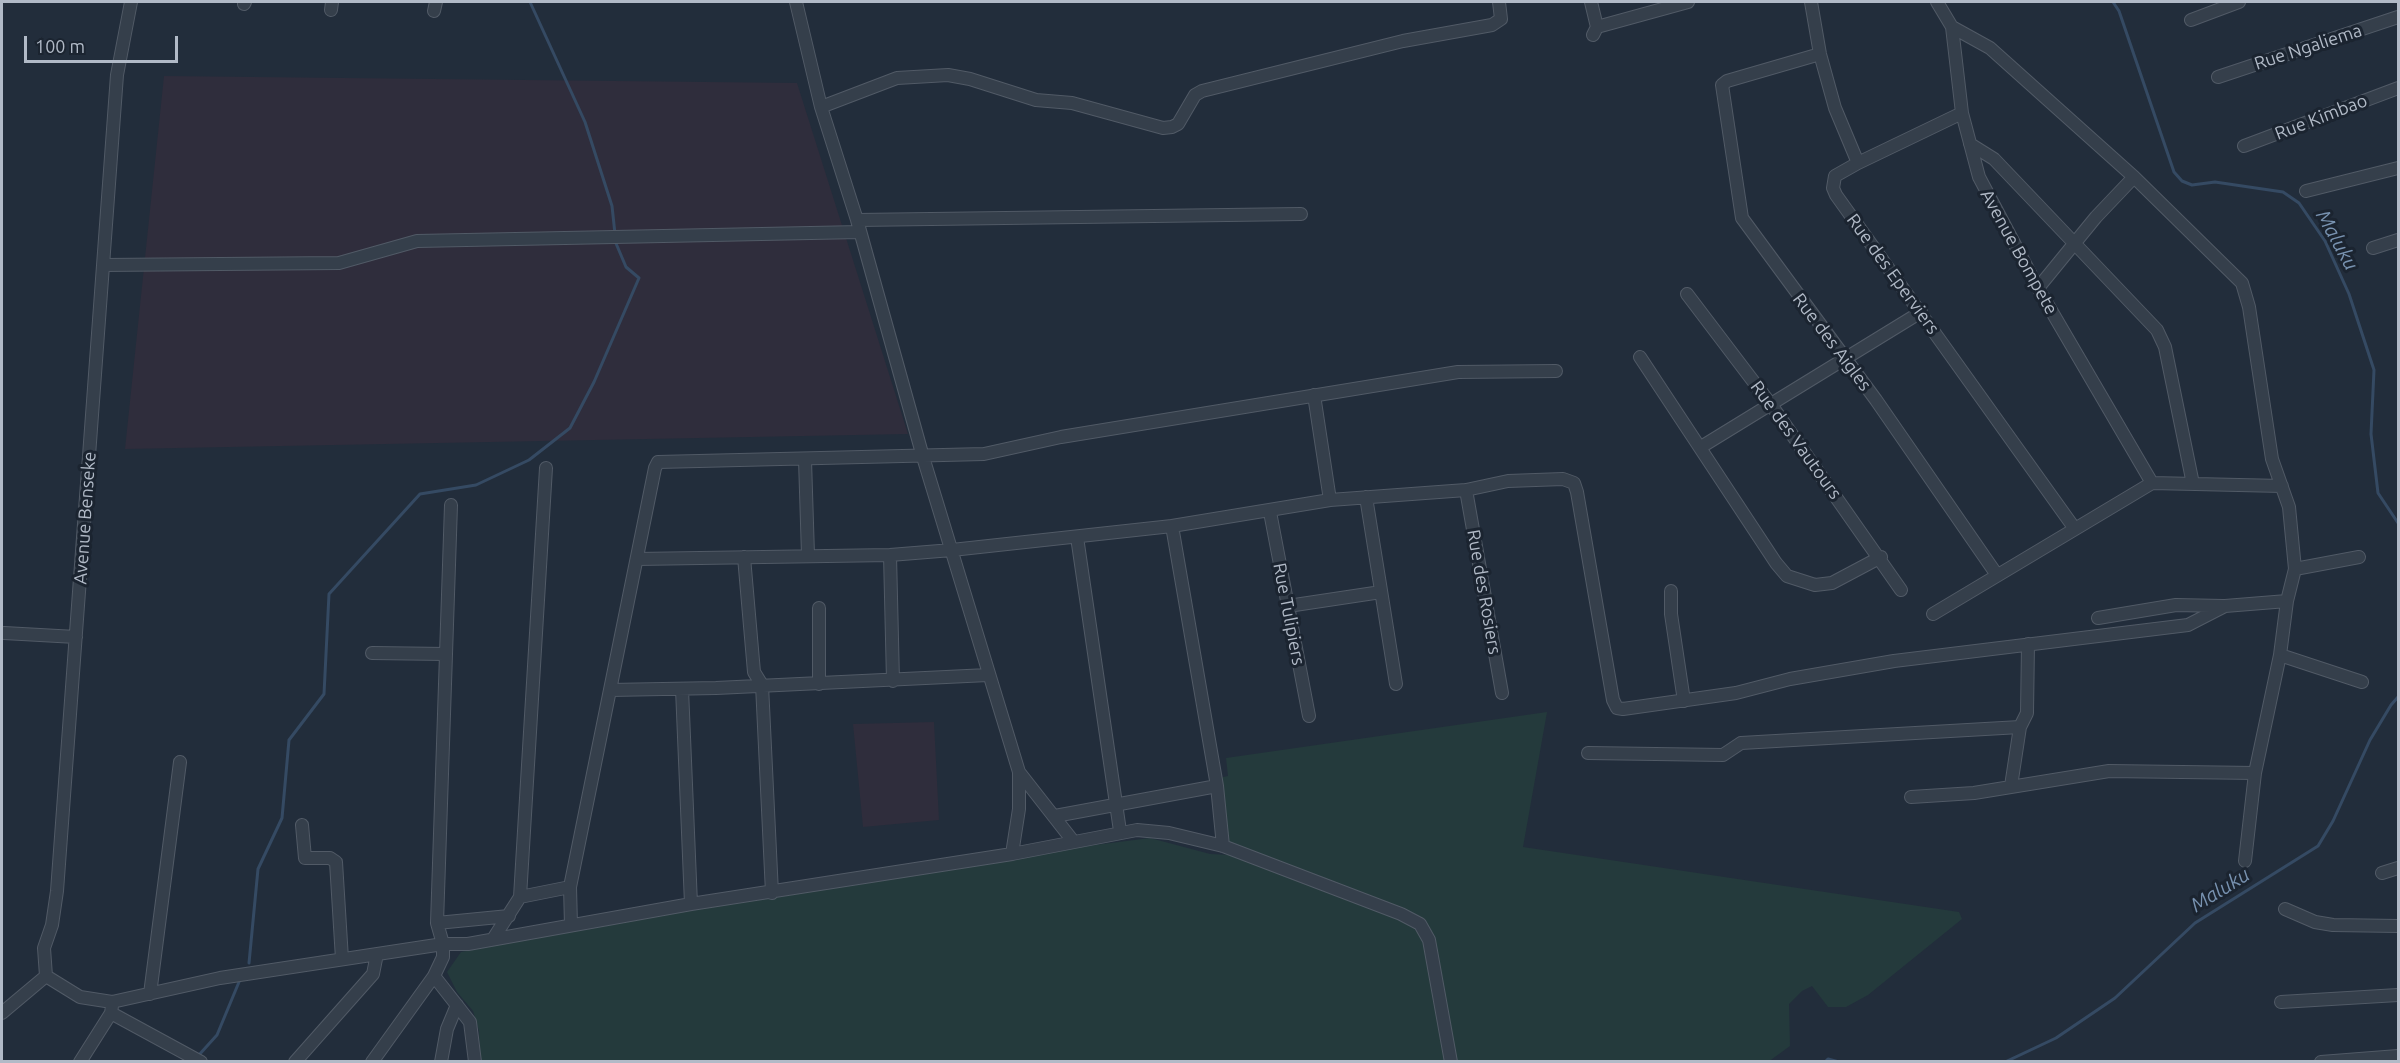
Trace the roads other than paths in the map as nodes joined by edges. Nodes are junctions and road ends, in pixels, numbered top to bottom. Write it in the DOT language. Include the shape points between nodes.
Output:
graph roads {
  1 [pos="131,2"];
  2 [pos="796,2"];
  3 [pos="1500,2"];
  4 [pos="1590,2"];
  5 [pos="1688,2"];
  6 [pos="1811,2"];
  7 [pos="1937,2"];
  8 [pos="2239,2"];
  9 [pos="2398,17"];
  10 [pos="2191,20"];
  11 [pos="1952,27"];
  12 [pos="1820,54"];
  13 [pos="2218,77"];
  14 [pos="2398,88"];
  15 [pos="821,107"];
  16 [pos="1962,113"];
  17 [pos="1970,144"];
  18 [pos="2244,146"];
  19 [pos="1858,163"];
  20 [pos="2398,168"];
  21 [pos="2134,177"];
  22 [pos="2306,191"];
  23 [pos="1300,214"];
  24 [pos="858,226"];
  25 [pos="2398,240"];
  26 [pos="2074,245"];
  27 [pos="2373,248"];
  28 [pos="103,265"];
  29 [pos="2038,288"];
  30 [pos="1687,294"];
  31 [pos="1921,312"];
  32 [pos="1640,357"];
  33 [pos="1846,360"];
  34 [pos="1556,371"];
  35 [pos="1314,395"];
  36 [pos="1772,406"];
  37 [pos="1701,447"];
  38 [pos="923,457"];
  39 [pos="805,460"];
  40 [pos="546,468"];
  41 [pos="2152,483"];
  42 [pos="2193,484"];
  43 [pos="2282,486"];
  44 [pos="1466,490"];
  45 [pos="1366,497"];
  46 [pos="1330,500"];
  47 [pos="451,505"];
  48 [pos="1270,512"];
  49 [pos="1172,526"];
  50 [pos="2075,529"];
  51 [pos="1077,537"];
  52 [pos="952,550"];
  53 [pos="808,555"];
  54 [pos="890,555"];
  55 [pos="744,557"];
  56 [pos="1881,557"];
  57 [pos="2359,557"];
  58 [pos="637,559"];
  59 [pos="2295,568"];
  60 [pos="1997,574"];
  61 [pos="1902,590"];
  62 [pos="1671,591"];
  63 [pos="1381,592"];
  64 [pos="2287,601"];
  65 [pos="1288,606"];
  66 [pos="2224,606"];
  67 [pos="819,608"];
  68 [pos="1933,614"];
  69 [pos="2098,618"];
  70 [pos="4,633"];
  71 [pos="76,638"];
  72 [pos="2028,644"];
  73 [pos="372,653"];
  74 [pos="446,654"];
  75 [pos="2280,656"];
  76 [pos="988,675"];
  77 [pos="893,681"];
  78 [pos="2362,682"];
  79 [pos="819,684"];
  80 [pos="1396,684"];
  81 [pos="762,686"];
  82 [pos="682,689"];
  83 [pos="610,690"];
  84 [pos="1502,693"];
  85 [pos="1684,701"];
  86 [pos="1309,716"];
  87 [pos="2020,727"];
  88 [pos="1588,753"];
  89 [pos="180,762"];
  90 [pos="1019,772"];
  91 [pos="2255,773"];
  92 [pos="1217,786"];
  93 [pos="2011,786"];
  94 [pos="1911,796"];
  95 [pos="1114,805"];
  96 [pos="1055,816"];
  97 [pos="302,825"];
  98 [pos="1120,831"];
  99 [pos="1073,841"];
  100 [pos="1223,846"];
  101 [pos="1012,854"];
  102 [pos="2245,861"];
  103 [pos="2398,868"];
  104 [pos="2382,873"];
  105 [pos="570,887"];
  106 [pos="772,892"];
  107 [pos="520,897"];
  108 [pos="691,904"];
  109 [pos="2285,909"];
  110 [pos="509,916"];
  111 [pos="437,923"];
  112 [pos="571,925"];
  113 [pos="2398,926"];
  114 [pos="494,939"];
  115 [pos="443,944"];
  116 [pos="377,954"];
  117 [pos="342,959"];
  118 [pos="46,976"];
  119 [pos="434,976"];
  120 [pos="150,994"];
  121 [pos="2398,995"];
  122 [pos="2281,1002"];
  123 [pos="457,1005"];
  124 [pos="112,1008"];
  125 [pos="3,1010"];
  126 [pos="2398,1056"];
  127 [pos="80,1062"];
  128 [pos="201,1062"];
  129 [pos="295,1062"];
  130 [pos="372,1062"];
  131 [pos="441,1062"];
  132 [pos="475,1062"];
  133 [pos="1451,1062"];
  134 [pos="2321,1062"];
  1 -- 28 [label="street, Avenue Benseke" via="117,75"];
  2 -- 15 [label="street"];
  3 -- 15 [label="street" via="1502,13 1498,22 1403,41 1202,91 1172,127 1072,104 1036,100 948,75 897,78"];
  4 -- 5 [label="street" via="1595,31"];
  6 -- 12 [label="street"];
  7 -- 11 [label="street, Avenue Bompete"];
  8 -- 10 [label="street"];
  9 -- 13 [label="street, Rue Ngaliema"];
  11 -- 16 [label="street, Avenue Bompete"];
  11 -- 21 [label="street" via="1990,48"];
  12 -- 19 [label="street" via="1835,108"];
  12 -- 33 [label="street, Rue des Aigles" via="1727,81 1722,88 1742,218"];
  14 -- 18 [label="street, Rue Kimbao"];
  15 -- 24 [label="street"];
  16 -- 17 [label="street, Avenue Bompete"];
  16 -- 19 [label="street"];
  17 -- 26 [label="street" via="1994,159"];
  17 -- 29 [label="street, Avenue Bompete" via="1979,177"];
  19 -- 31 [label="street, Rue des Eperviers" via="1835,176 1833,188"];
  20 -- 22 [label="street"];
  21 -- 26 [label="street"];
  21 -- 43 [label="street" via="2244,288 2272,459"];
  23 -- 24 [label="street"];
  24 -- 28 [label="street" via="622,238 417,241 324,264"];
  24 -- 38 [label="street"];
  25 -- 27 [label="street"];
  26 -- 29 [label="street"];
  26 -- 42 [label="street" via="2162,339"];
  28 -- 71 [label="street, Avenue Benseke"];
  29 -- 41 [label="street, Avenue Bompete"];
  30 -- 36 [label="street, Rue des Vautours"];
  31 -- 33 [label="street"];
  31 -- 50 [label="street, Rue des Eperviers"];
  32 -- 37 [label="street"];
  33 -- 36 [label="street"];
  33 -- 60 [label="street, Rue des Aigles"];
  34 -- 35 [label="street" via="1458,372"];
  35 -- 38 [label="street" via="1061,437 992,453"];
  35 -- 46 [label="street"];
  36 -- 37 [label="street"];
  36 -- 56 [label="street, Rue des Vautours"];
  37 -- 56 [label="street" via="1787,576 1815,585 1832,583"];
  38 -- 39 [label="street"];
  38 -- 52 [label="street"];
  39 -- 53 [label="street"];
  39 -- 58 [label="street" via="658,462"];
  40 -- 107 [label="street"];
  41 -- 42 [label="street"];
  41 -- 50 [label="street"];
  42 -- 43 [label="street"];
  43 -- 59 [label="street" via="2291,520"];
  44 -- 45 [label="street"];
  44 -- 84 [label="street, Rue des Rosiers"];
  44 -- 85 [label="street" via="1508,481 1563,479 1574,483 1614,705 1623,709"];
  45 -- 46 [label="street"];
  45 -- 63 [label="street"];
  46 -- 48 [label="street"];
  47 -- 74 [label="street"];
  48 -- 49 [label="street"];
  48 -- 65 [label="street, Rue Tulipiers"];
  49 -- 51 [label="street"];
  49 -- 92 [label="street"];
  50 -- 60 [label="street"];
  51 -- 52 [label="street"];
  51 -- 95 [label="street"];
  52 -- 54 [label="street"];
  52 -- 76 [label="street"];
  53 -- 54 [label="street"];
  53 -- 55 [label="street"];
  54 -- 77 [label="street"];
  55 -- 58 [label="street"];
  55 -- 81 [label="street" via="754,672"];
  56 -- 61 [label="street, Rue des Vautours"];
  57 -- 59 [label="street"];
  58 -- 83 [label="street"];
  59 -- 64 [label="street"];
  60 -- 68 [label="street"];
  62 -- 85 [label="street"];
  63 -- 65 [label="street"];
  63 -- 80 [label="street"];
  64 -- 66 [label="street"];
  64 -- 75 [label="street"];
  65 -- 86 [label="street, Rue Tulipiers"];
  66 -- 69 [label="street" via="2176,605"];
  66 -- 72 [label="street" via="2188,625"];
  67 -- 79 [label="street"];
  70 -- 71 [label="street"];
  71 -- 118 [label="street, Avenue Benseke" via="55,911 44,948"];
  72 -- 85 [label="street" via="1812,675"];
  72 -- 87 [label="street" via="2027,713"];
  73 -- 74 [label="street"];
  74 -- 111 [label="street"];
  75 -- 78 [label="street"];
  75 -- 91 [label="street"];
  76 -- 77 [label="street"];
  76 -- 90 [label="street"];
  77 -- 79 [label="street"];
  79 -- 81 [label="street"];
  81 -- 82 [label="street"];
  81 -- 106 [label="street"];
  82 -- 83 [label="street"];
  82 -- 108 [label="street"];
  83 -- 105 [label="street"];
  87 -- 88 [label="street" via="1740,743 1723,755"];
  87 -- 93 [label="street"];
  89 -- 120 [label="street"];
  90 -- 96 [label="street"];
  90 -- 101 [label="street" via="1019,809"];
  91 -- 93 [label="street" via="2121,770"];
  91 -- 102 [label="street"];
  92 -- 95 [label="street"];
  92 -- 100 [label="street"];
  93 -- 94 [label="street" via="1974,794"];
  95 -- 96 [label="street"];
  95 -- 98 [label="street"];
  96 -- 99 [label="street"];
  97 -- 117 [label="street" via="305,858 330,858 336,862"];
  98 -- 99 [label="street"];
  98 -- 100 [label="street" via="1169,832"];
  99 -- 101 [label="street"];
  100 -- 133 [label="street" via="1420,924 1429,940"];
  101 -- 106 [label="street"];
  103 -- 104 [label="street"];
  105 -- 107 [label="street"];
  105 -- 112 [label="street"];
  106 -- 108 [label="street"];
  107 -- 110 [label="street"];
  108 -- 112 [label="street"];
  109 -- 113 [label="street" via="2333,925"];
  110 -- 111 [label="street"];
  110 -- 114 [label="street"];
  111 -- 115 [label="street"];
  112 -- 114 [label="street"];
  114 -- 115 [label="street"];
  115 -- 116 [label="street"];
  115 -- 119 [label="street" via="442,961"];
  116 -- 117 [label="street"];
  116 -- 129 [label="street" via="373,974"];
  117 -- 120 [label="street" via="220,978"];
  118 -- 124 [label="street" via="80,997"];
  118 -- 125 [label="street"];
  119 -- 123 [label="street"];
  119 -- 130 [label="street"];
  120 -- 124 [label="street"];
  121 -- 122 [label="street"];
  123 -- 131 [label="street" via="447,1029"];
  123 -- 132 [label="street" via="470,1022"];
  124 -- 127 [label="street"];
  124 -- 128 [label="street"];
  126 -- 134 [label="street"];
}
